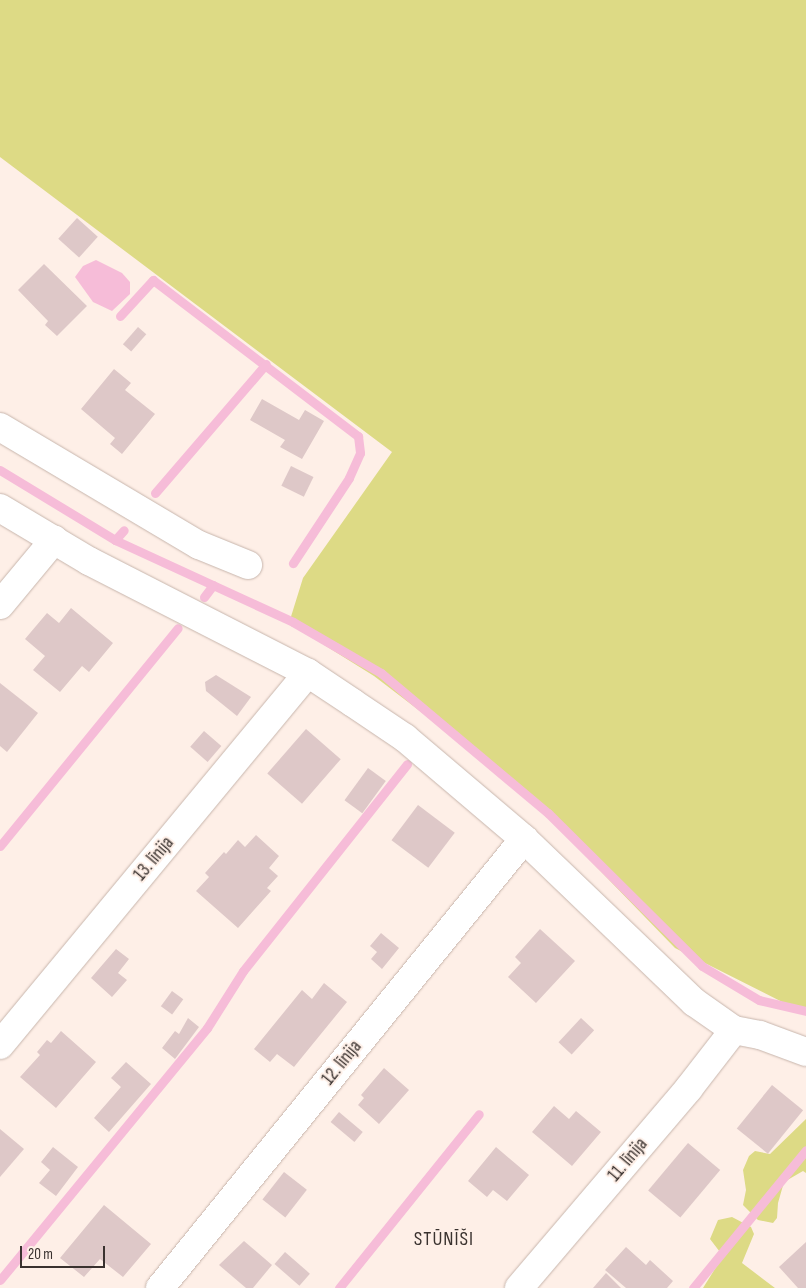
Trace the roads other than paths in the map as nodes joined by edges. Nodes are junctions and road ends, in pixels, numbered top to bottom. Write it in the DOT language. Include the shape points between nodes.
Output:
graph roads {
  1 [pos="0,428"];
  2 [pos="0,508"];
  3 [pos="54,540"];
  4 [pos="248,565"];
  5 [pos="0,605"];
  6 [pos="308,673"];
  7 [pos="524,839"];
  8 [pos="734,1030"];
  9 [pos="0,1045"];
  10 [pos="806,1052"];
  11 [pos="160,1288"];
  12 [pos="519,1288"];
  1 -- 4 [label="street" via="191,540"];
  2 -- 3 [label="street"];
  3 -- 5 [label="street"];
  3 -- 6 [label="street"];
  6 -- 7 [label="street" via="405,738"];
  6 -- 9 [label="street, 13. līnija"];
  7 -- 8 [label="street" via="694,1002"];
  7 -- 11 [label="street, 12. līnija"];
  8 -- 10 [label="street" via="760,1035"];
  8 -- 12 [label="street, 11. līnija" via="689,1088"];
}
